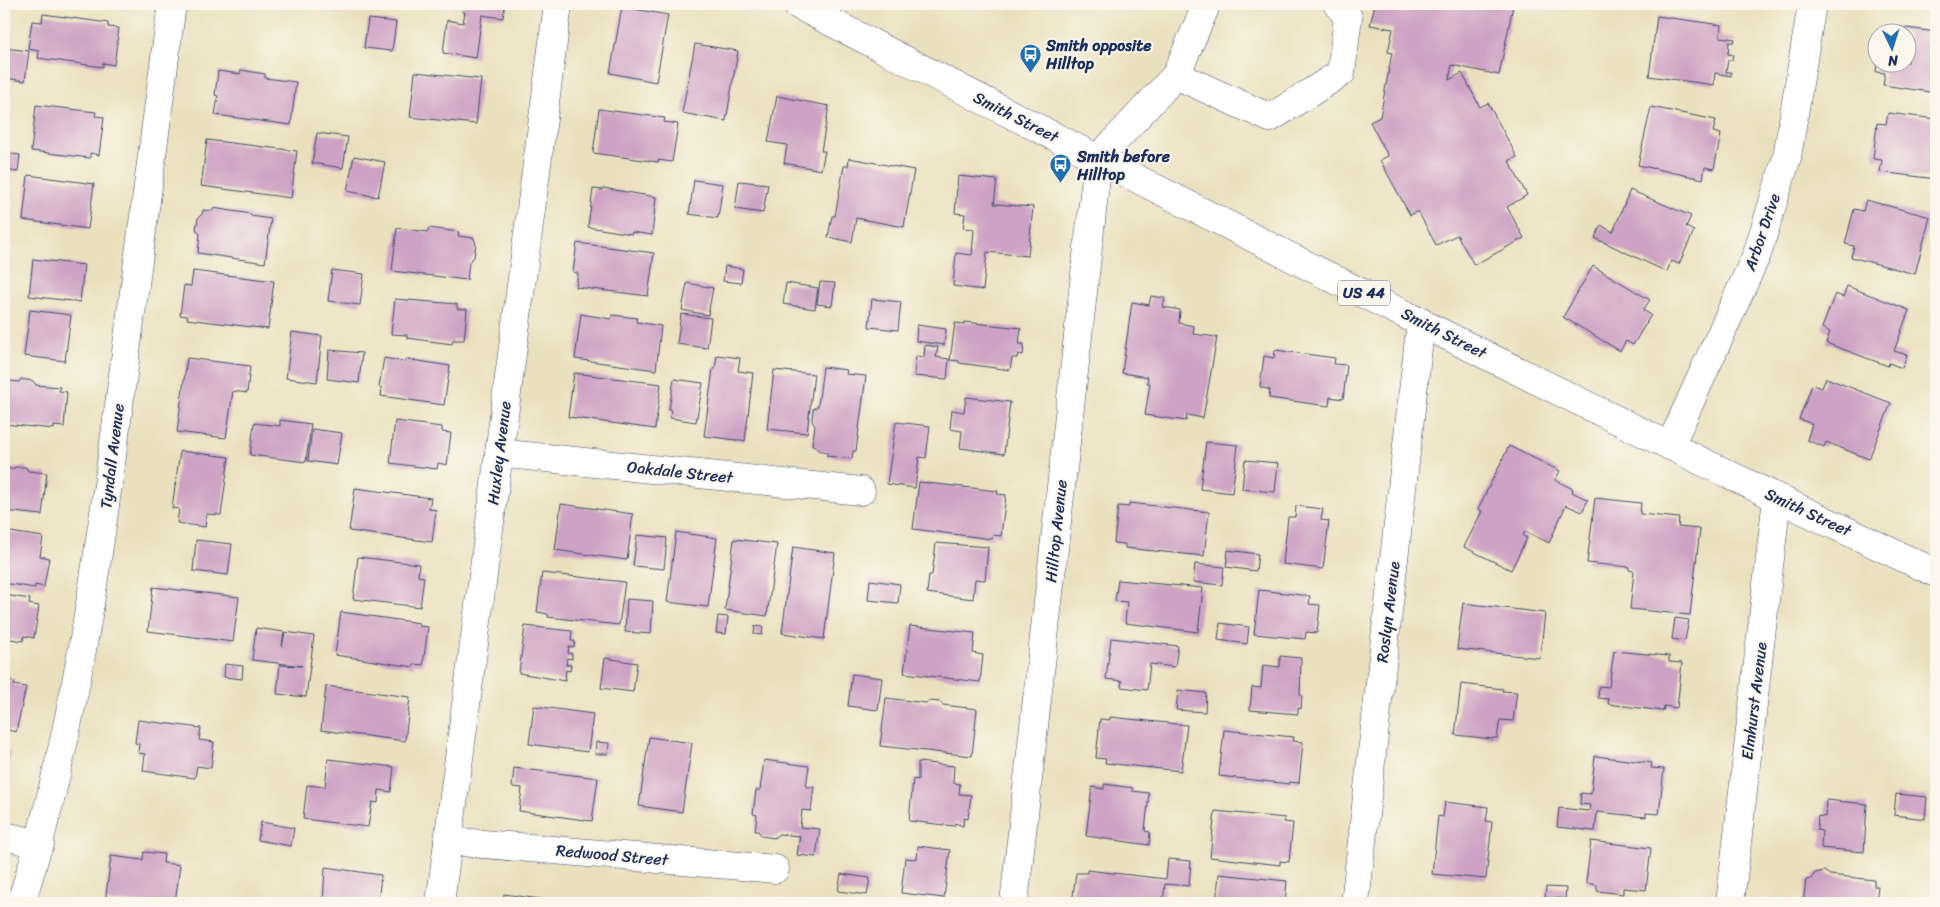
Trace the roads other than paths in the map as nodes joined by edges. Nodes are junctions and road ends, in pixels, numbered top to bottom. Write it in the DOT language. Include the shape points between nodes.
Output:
graph roads {
  1 [pos="172,4"];
  2 [pos="558,4"];
  3 [pos="796,4"];
  4 [pos="1337,4"];
  5 [pos="1812,4"];
  6 [pos="1210,5"];
  7 [pos="1176,74"];
  8 [pos="1098,159"];
  9 [pos="1422,321"];
  10 [pos="1670,446"];
  11 [pos="499,453"];
  12 [pos="861,491"];
  13 [pos="1777,498"];
  14 [pos="1936,573"];
  15 [pos="4,836"];
  16 [pos="448,841"];
  17 [pos="40,844"];
  18 [pos="775,869"];
  19 [pos="21,903"];
  20 [pos="440,903"];
  21 [pos="1014,903"];
  22 [pos="1354,903"];
  23 [pos="1730,903"];
  1 -- 17 [label="street, Tyndall Avenue" via="103,530 73,699"];
  2 -- 11 [label="street, Huxley Avenue"];
  3 -- 8 [label="street, Smith Street / US 44"];
  4 -- 7 [label="street" via="1348,17 1341,73 1270,118"];
  5 -- 10 [label="street, Arbor Drive" via="1787,157 1757,254"];
  6 -- 7 [label="street"];
  7 -- 8 [label="street"];
  8 -- 9 [label="street, Smith Street / US 44"];
  8 -- 21 [label="street, Hilltop Avenue"];
  9 -- 10 [label="street, Smith Street / US 44"];
  9 -- 22 [label="street, Roslyn Avenue"];
  10 -- 13 [label="street, Smith Street / US 44"];
  11 -- 12 [label="street, Oakdale Street"];
  11 -- 16 [label="street, Huxley Avenue"];
  13 -- 14 [label="street, Smith Street / US 44"];
  13 -- 23 [label="street, Elmhurst Avenue"];
  15 -- 17 [label="street"];
  16 -- 18 [label="street, Redwood Street"];
  16 -- 20 [label="street, Huxley Avenue"];
  17 -- 19 [label="street, Tyndall Avenue"];
}
